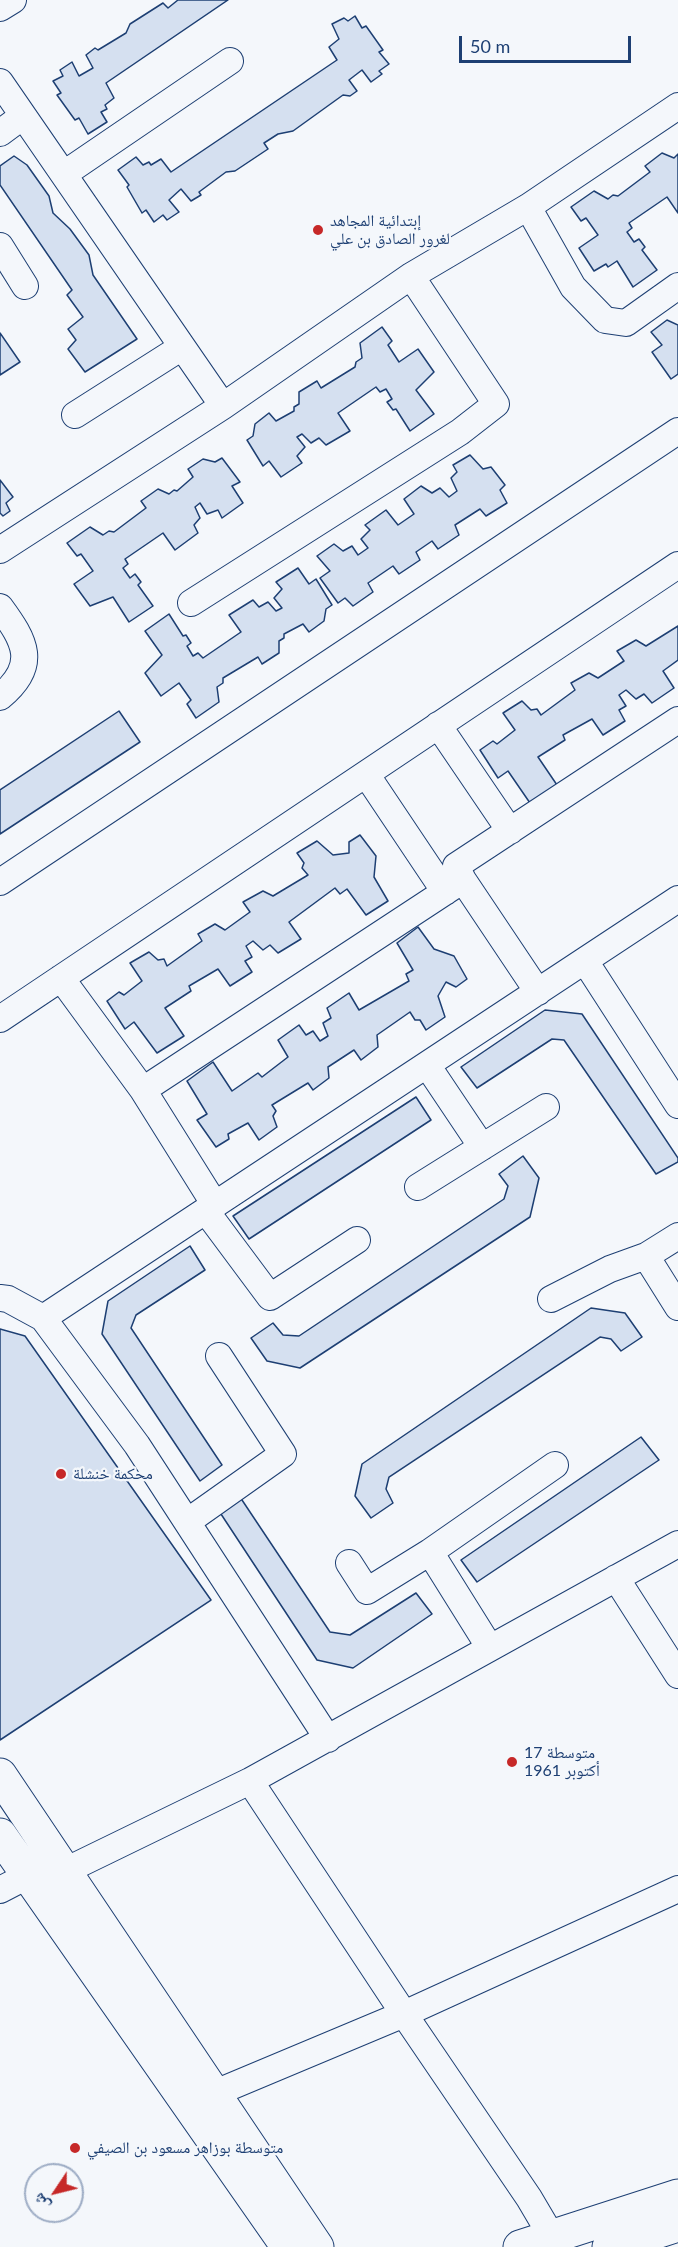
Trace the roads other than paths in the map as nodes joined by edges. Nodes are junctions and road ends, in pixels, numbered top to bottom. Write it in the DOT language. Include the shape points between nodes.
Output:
graph roads {
  1 [pos="13,0"];
  2 [pos="0,8"];
  3 [pos="230,61"];
  4 [pos="0,82"];
  5 [pos="678,106"];
  6 [pos="23,116"];
  7 [pos="0,133"];
  8 [pos="64,174"];
  9 [pos="528,207"];
  10 [pos="0,246"];
  11 [pos="411,276"];
  12 [pos="25,286"];
  13 [pos="678,286"];
  14 [pos="182,347"];
  15 [pos="223,406"];
  16 [pos="75,415"];
  17 [pos="678,431"];
  18 [pos="0,550"];
  19 [pos="678,565"];
  20 [pos="191,603"];
  21 [pos="0,607"];
  22 [pos="0,697"];
  23 [pos="678,720"];
  24 [pos="438,725"];
  25 [pos="366,774"];
  26 [pos="510,831"];
  27 [pos="450,879"];
  28 [pos="0,882"];
  29 [pos="678,899"];
  30 [pos="585,961"];
  31 [pos="61,978"];
  32 [pos="538,992"];
  33 [pos="0,1019"];
  34 [pos="427,1065"];
  35 [pos="143,1090"];
  36 [pos="678,1105"];
  37 [pos="546,1107"];
  38 [pos="482,1148"];
  39 [pos="418,1187"];
  40 [pos="210,1208"];
  41 [pos="678,1236"];
  42 [pos="357,1240"];
  43 [pos="646,1256"];
  44 [pos="0,1298"];
  45 [pos="551,1299"];
  46 [pos="678,1307"];
  47 [pos="43,1318"];
  48 [pos="219,1356"];
  49 [pos="555,1465"];
  50 [pos="187,1522"];
  51 [pos="678,1544"];
  52 [pos="430,1552"];
  53 [pos="349,1563"];
  54 [pos="616,1578"];
  55 [pos="490,1648"];
  56 [pos="678,1675"];
  57 [pos="328,1739"];
  58 [pos="0,1774"];
  59 [pos="250,1781"];
  60 [pos="0,1835"];
  61 [pos="65,1871"];
  62 [pos="14,1883"];
  63 [pos="678,1889"];
  64 [pos="404,2014"];
  65 [pos="213,2094"];
  66 [pos="678,2196"];
  67 [pos="678,2225"];
  68 [pos="552,2237"];
  69 [pos="288,2247"];
  70 [pos="317,2247"];
  71 [pos="520,2247"];
  72 [pos="609,2247"];
  1 -- 2 [label="street"];
  3 -- 8 [label="street"];
  4 -- 6 [label="street"];
  5 -- 9 [label="street"];
  6 -- 7 [label="street"];
  6 -- 8 [label="street"];
  8 -- 14 [label="street"];
  9 -- 11 [label="street"];
  9 -- 13 [label="street" via="573,287 605,320 626,323"];
  10 -- 12 [label="street"];
  11 -- 15 [label="street"];
  11 -- 20 [label="street" via="495,404 460,432"];
  14 -- 15 [label="street"];
  14 -- 16 [label="street"];
  15 -- 18 [label="street"];
  17 -- 28 [label="street"];
  19 -- 24 [label="street"];
  21 -- 22 [label="street" via="19,633 24,649 23,667 16,681"];
  23 -- 26 [label="street"];
  24 -- 25 [label="street"];
  24 -- 26 [label="street"];
  25 -- 27 [label="street"];
  25 -- 31 [label="street"];
  26 -- 27 [label="street"];
  27 -- 32 [label="street"];
  27 -- 35 [label="street"];
  29 -- 30 [label="street"];
  30 -- 32 [label="street"];
  30 -- 36 [label="street"];
  31 -- 33 [label="street"];
  31 -- 35 [label="street"];
  32 -- 34 [label="street"];
  34 -- 38 [label="street"];
  34 -- 40 [label="street"];
  35 -- 40 [label="street"];
  37 -- 38 [label="street"];
  38 -- 39 [label="street"];
  40 -- 42 [label="street" via="270,1297"];
  40 -- 47 [label="street"];
  41 -- 43 [label="street"];
  43 -- 45 [label="street" via="610,1269"];
  43 -- 46 [label="street"];
  44 -- 47 [label="street"];
  47 -- 50 [label="street" via="137,1444"];
  48 -- 50 [label="street" via="283,1454"];
  49 -- 52 [label="street"];
  50 -- 57 [label="street"];
  51 -- 54 [label="street"];
  52 -- 53 [label="street" via="367,1591"];
  52 -- 55 [label="street"];
  54 -- 55 [label="street"];
  54 -- 56 [label="street"];
  55 -- 57 [label="street"];
  57 -- 59 [label="street"];
  58 -- 61 [label="main road"];
  59 -- 61 [label="street"];
  59 -- 64 [label="street"];
  60 -- 62 [label="main road"];
  61 -- 62 [label="street"];
  61 -- 65 [label="main road"];
  62 -- 69 [label="main road"];
  63 -- 64 [label="street"];
  64 -- 65 [label="street"];
  64 -- 68 [label="street"];
  65 -- 70 [label="main road"];
  66 -- 68 [label="main road"];
  67 -- 72 [label="main road"];
  68 -- 71 [label="main road"];
}
